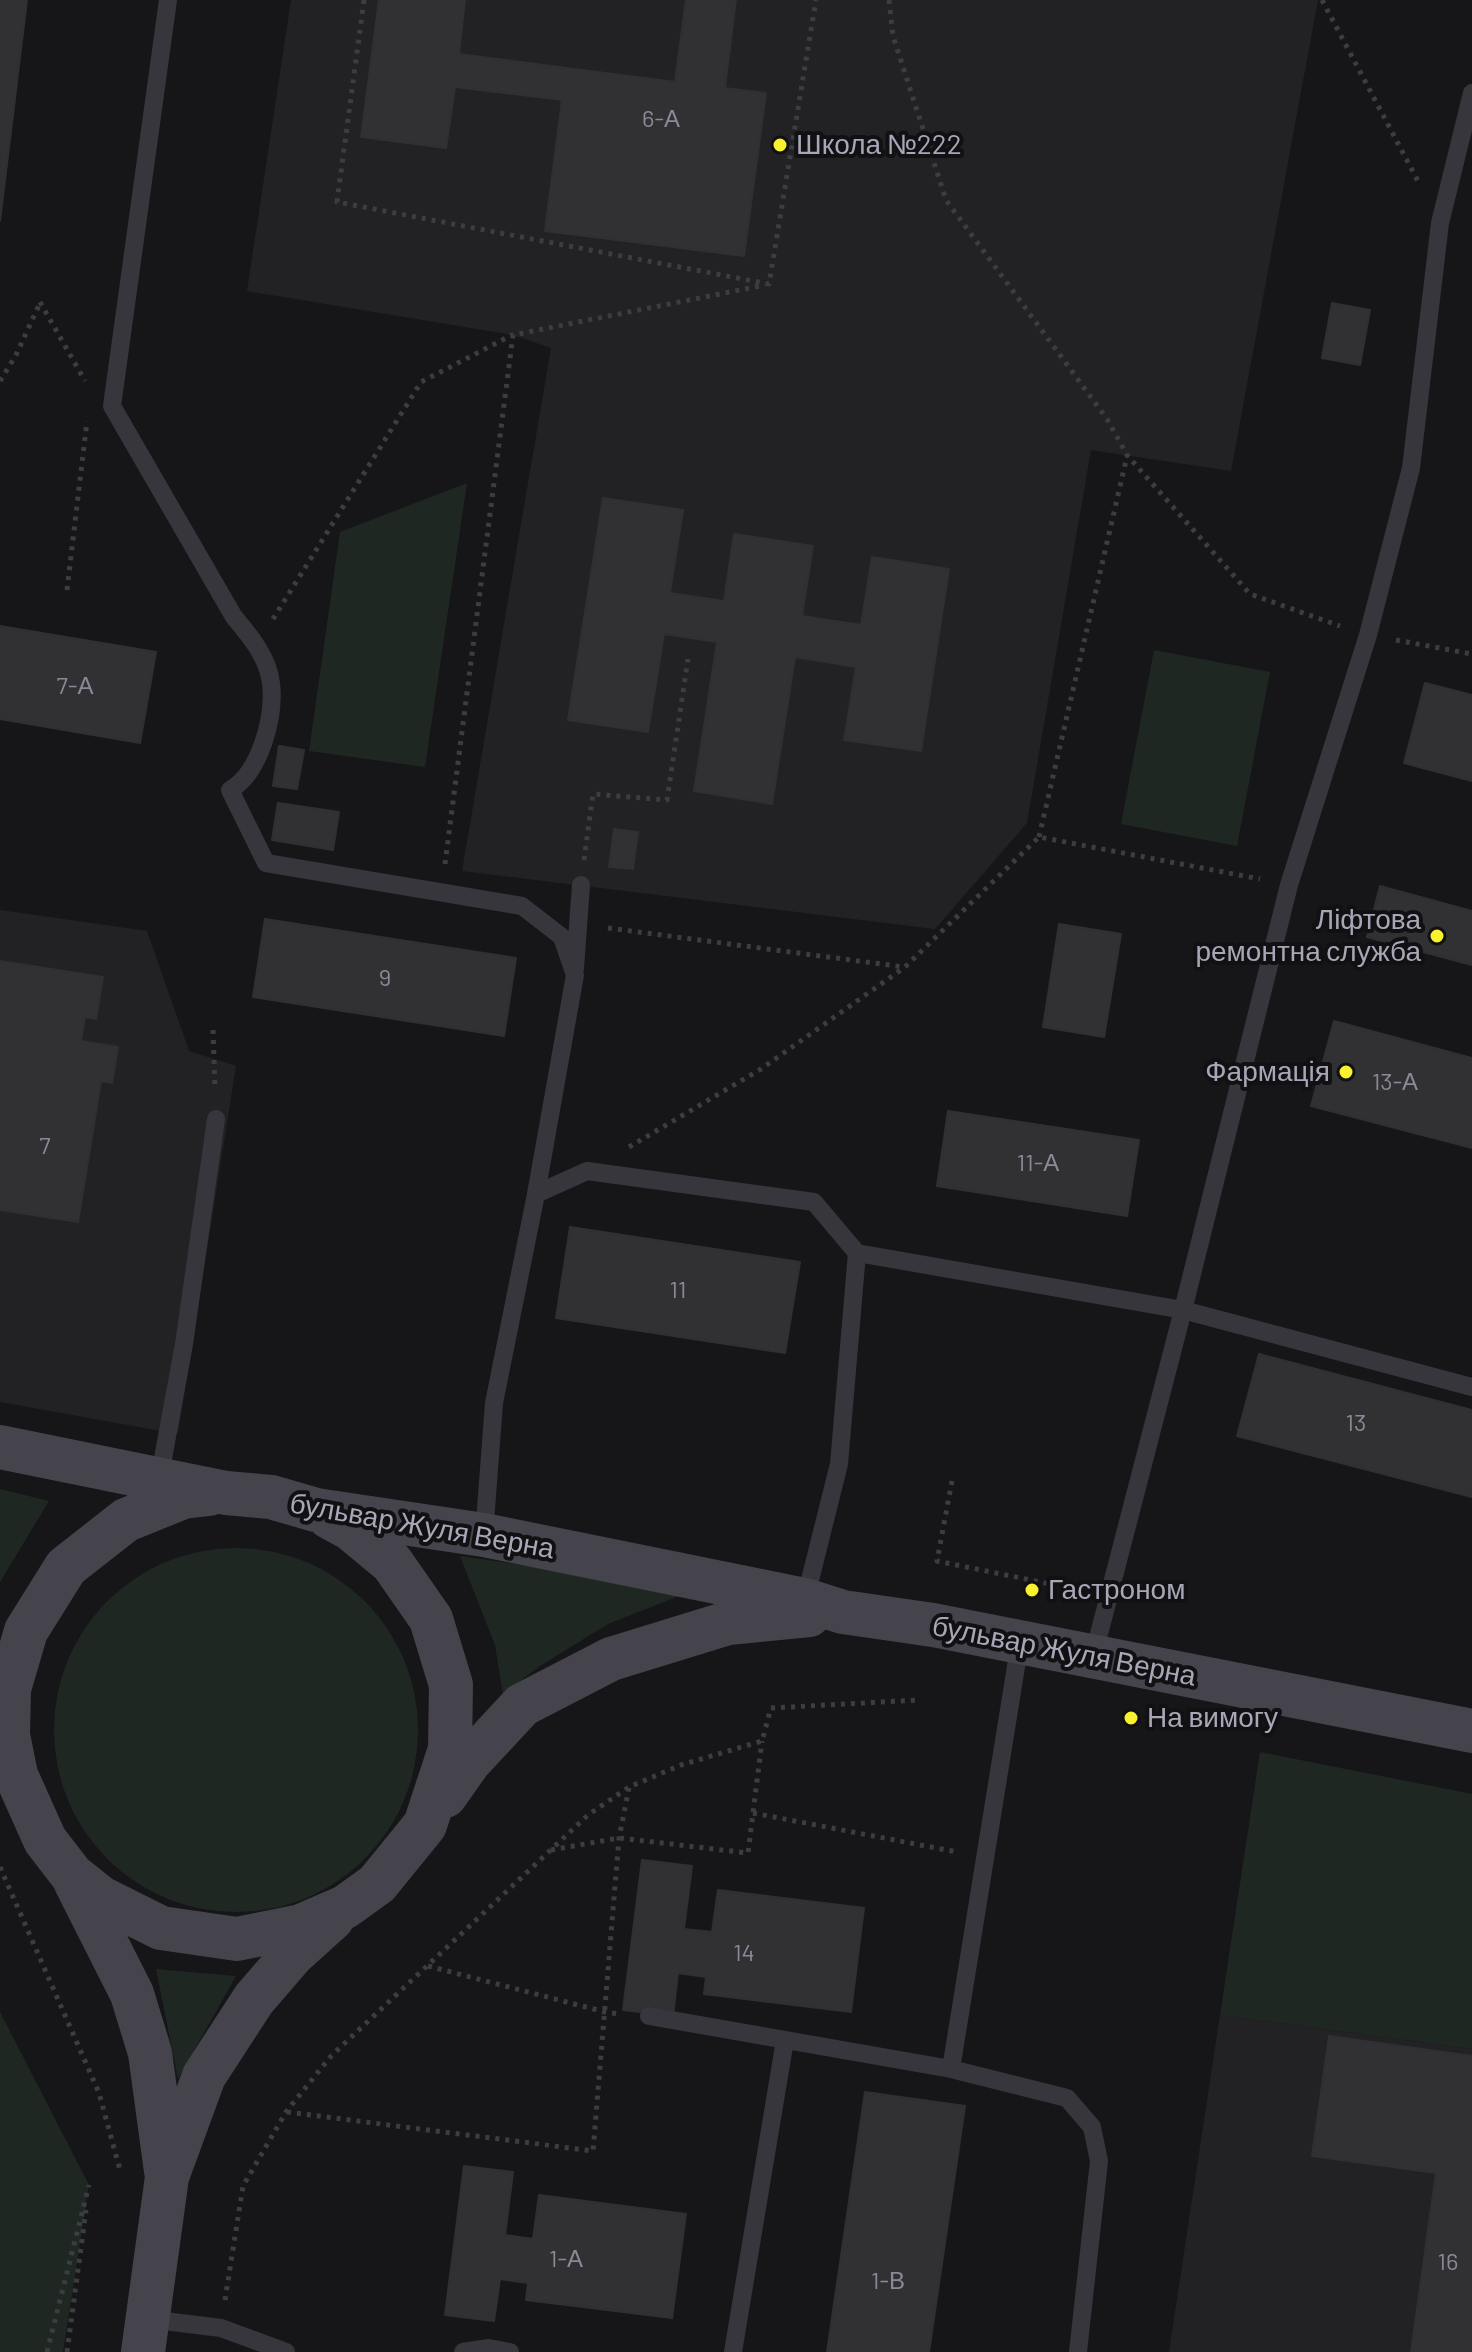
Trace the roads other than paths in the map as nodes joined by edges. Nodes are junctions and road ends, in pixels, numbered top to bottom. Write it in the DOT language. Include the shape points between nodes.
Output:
graph roads {
  1 [pos="168,0"];
  2 [pos="1472,93"];
  3 [pos="581,885"];
  4 [pos="575,975"];
  5 [pos="216,1119"];
  6 [pos="536,1194"];
  7 [pos="857,1253"];
  8 [pos="1183,1310"];
  9 [pos="1472,1387"];
  10 [pos="0,1447"];
  11 [pos="159,1480"];
  12 [pos="226,1493"];
  13 [pos="316,1510"];
  14 [pos="484,1535"];
  15 [pos="824,1606"];
  16 [pos="1020,1642"];
  17 [pos="1093,1657"];
  18 [pos="4,1728"];
  19 [pos="1472,1731"];
  20 [pos="425,1825"];
  21 [pos="72,1875"];
  22 [pos="345,1907"];
  23 [pos="649,2016"];
  24 [pos="785,2040"];
  25 [pos="951,2069"];
  26 [pos="167,2177"];
  27 [pos="145,2335"];
  28 [pos="286,2352"];
  29 [pos="463,2352"];
  30 [pos="510,2352"];
  31 [pos="733,2352"];
  32 [pos="1078,2352"];
  1 -- 4 [label="lane" via="112,406 234,617 257,645 271,682 267,735 244,782 230,790 266,863 522,906 562,937"];
  2 -- 8 [label="lane" via="1440,223 1411,468 1368,635 1289,885"];
  3 -- 4 [label="lane"];
  4 -- 6 [label="lane"];
  5 -- 11 [label="lane"];
  6 -- 7 [label="lane" via="587,1171 814,1202"];
  6 -- 14 [label="lane" via="494,1403"];
  7 -- 8 [label="lane"];
  7 -- 15 [label="lane"];
  8 -- 9 [label="lane"];
  8 -- 17 [label="lane"];
  10 -- 11 [label="street, бульвар Жуля Верна"];
  11 -- 12 [label="street, бульвар Жуля Верна"];
  12 -- 13 [label="street, бульвар Жуля Верна" via="271,1497"];
  12 -- 18 [label="street" via="183,1497 126,1520 66,1567 26,1631"];
  13 -- 14 [label="street, бульвар Жуля Верна"];
  13 -- 20 [label="street" via="351,1529 392,1563 431,1619 451,1685 450,1749"];
  14 -- 15 [label="street, бульвар Жуля Верна"];
  15 -- 16 [label="street, бульвар Жуля Верна"];
  15 -- 20 [label="street, бульвар Жуля Верна" via="728,1623 611,1659 522,1705 469,1762"];
  16 -- 17 [label="street, бульвар Жуля Верна"];
  16 -- 25 [label="lane"];
  17 -- 19 [label="street, бульвар Жуля Верна"];
  18 -- 21 [label="street" via="16,1775 45,1840"];
  20 -- 22 [label="street, бульвар Жуля Верна" via="377,1884"];
  21 -- 22 [label="street" via="101,1898 161,1928 237,1939 301,1926"];
  21 -- 26 [label="street" via="132,1994 150,2053"];
  22 -- 26 [label="street" via="254,1999 204,2076"];
  23 -- 24 [label="lane"];
  24 -- 25 [label="lane"];
  24 -- 31 [label="lane"];
  25 -- 32 [label="lane" via="1067,2098 1092,2127 1099,2161"];
  26 -- 27 [label="street"];
  27 -- 28 [label="lane" via="221,2328"];
  29 -- 30 [label="lane"];
}
